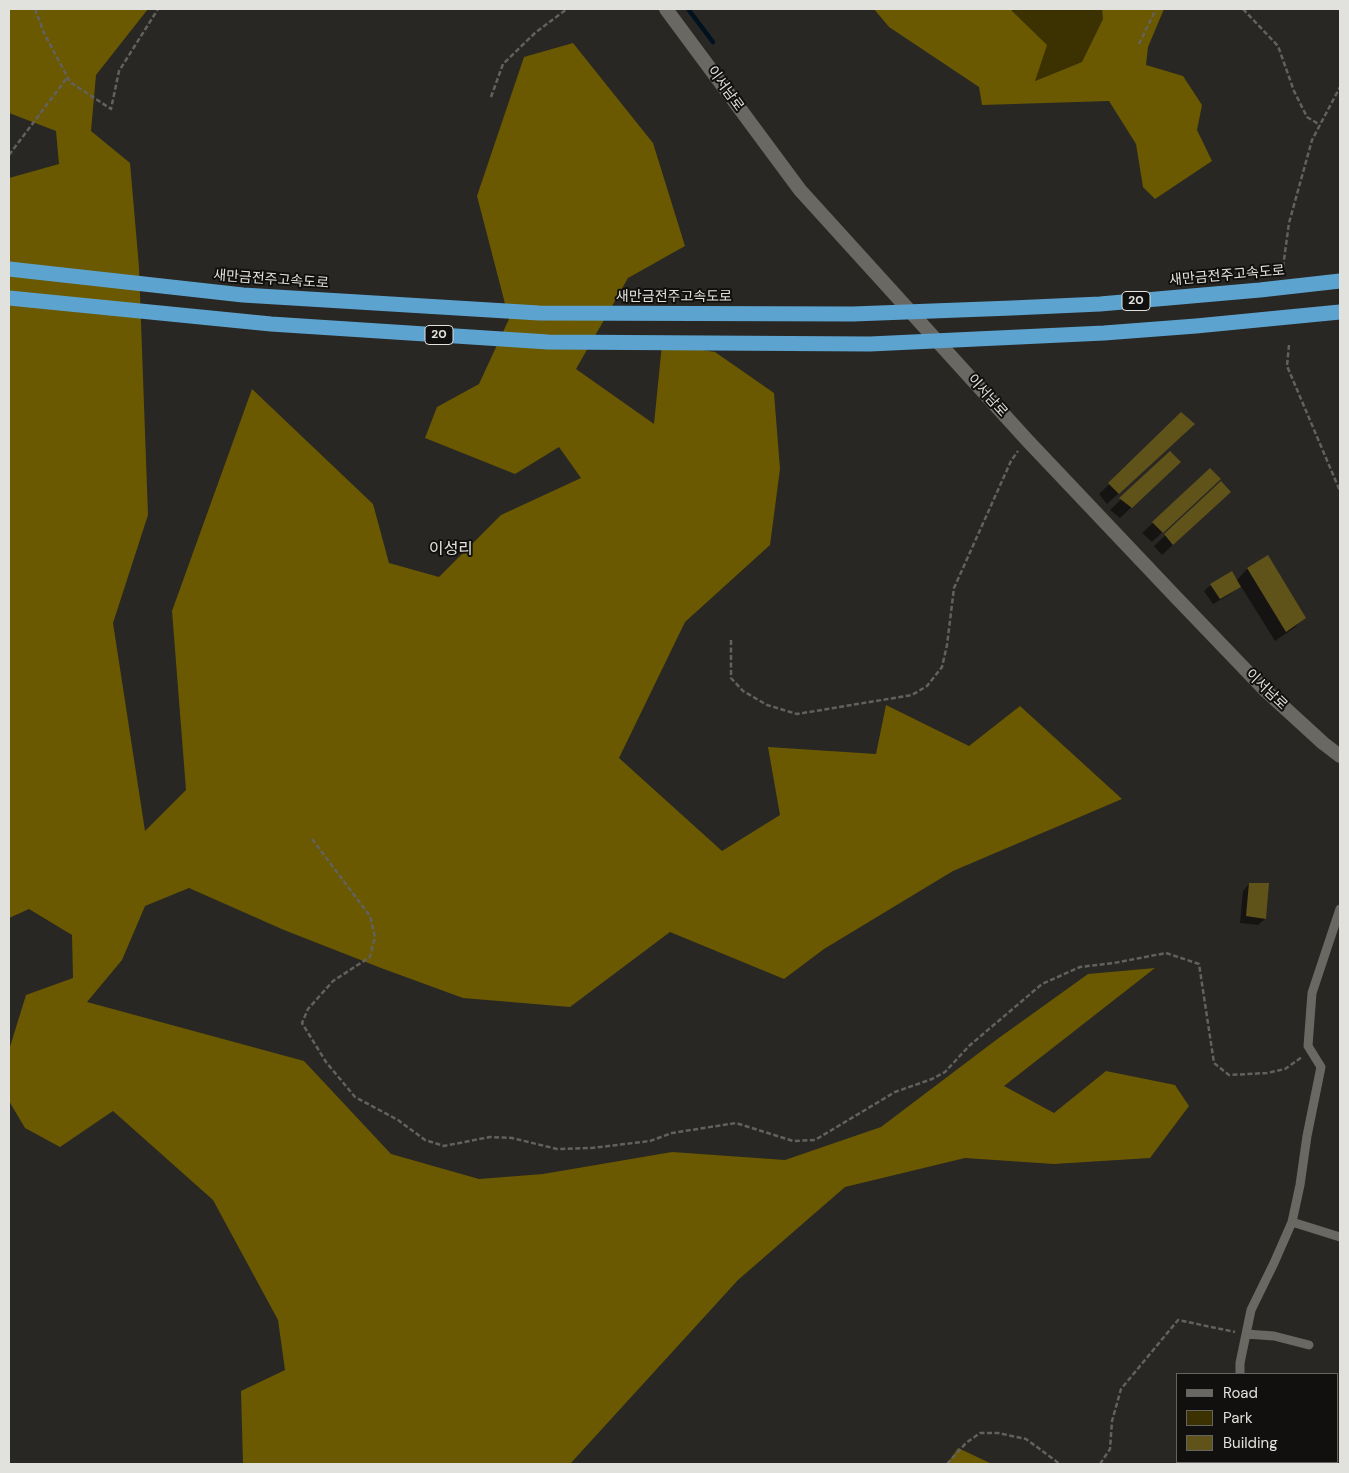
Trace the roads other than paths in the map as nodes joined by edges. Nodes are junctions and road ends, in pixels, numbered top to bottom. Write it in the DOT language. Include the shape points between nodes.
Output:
graph roads {
  1 [pos="666,9"];
  2 [pos="9,269"];
  3 [pos="1340,281"];
  4 [pos="9,298"];
  5 [pos="1340,312"];
  6 [pos="1340,756"];
  7 [pos="1340,909"];
  8 [pos="1292,1222"];
  9 [pos="1340,1237"];
  10 [pos="1246,1334"];
  11 [pos="1309,1345"];
  12 [pos="1240,1373"];
  1 -- 6 [label="main road, 이서남로" via="800,190 1027,440 1264,689"];
  2 -- 3 [label="highway, 새만금전주고속도로 / 20" via="243,295 529,312 853,314 1012,308 1100,304"];
  4 -- 5 [label="highway, 20" via="271,324 548,342 870,344 1159,329"];
  7 -- 8 [label="lane" via="1312,993 1308,1046 1322,1067"];
  8 -- 9 [label="lane"];
  8 -- 10 [label="lane" via="1250,1310"];
  10 -- 11 [label="lane" via="1274,1336"];
  10 -- 12 [label="lane"];
}
